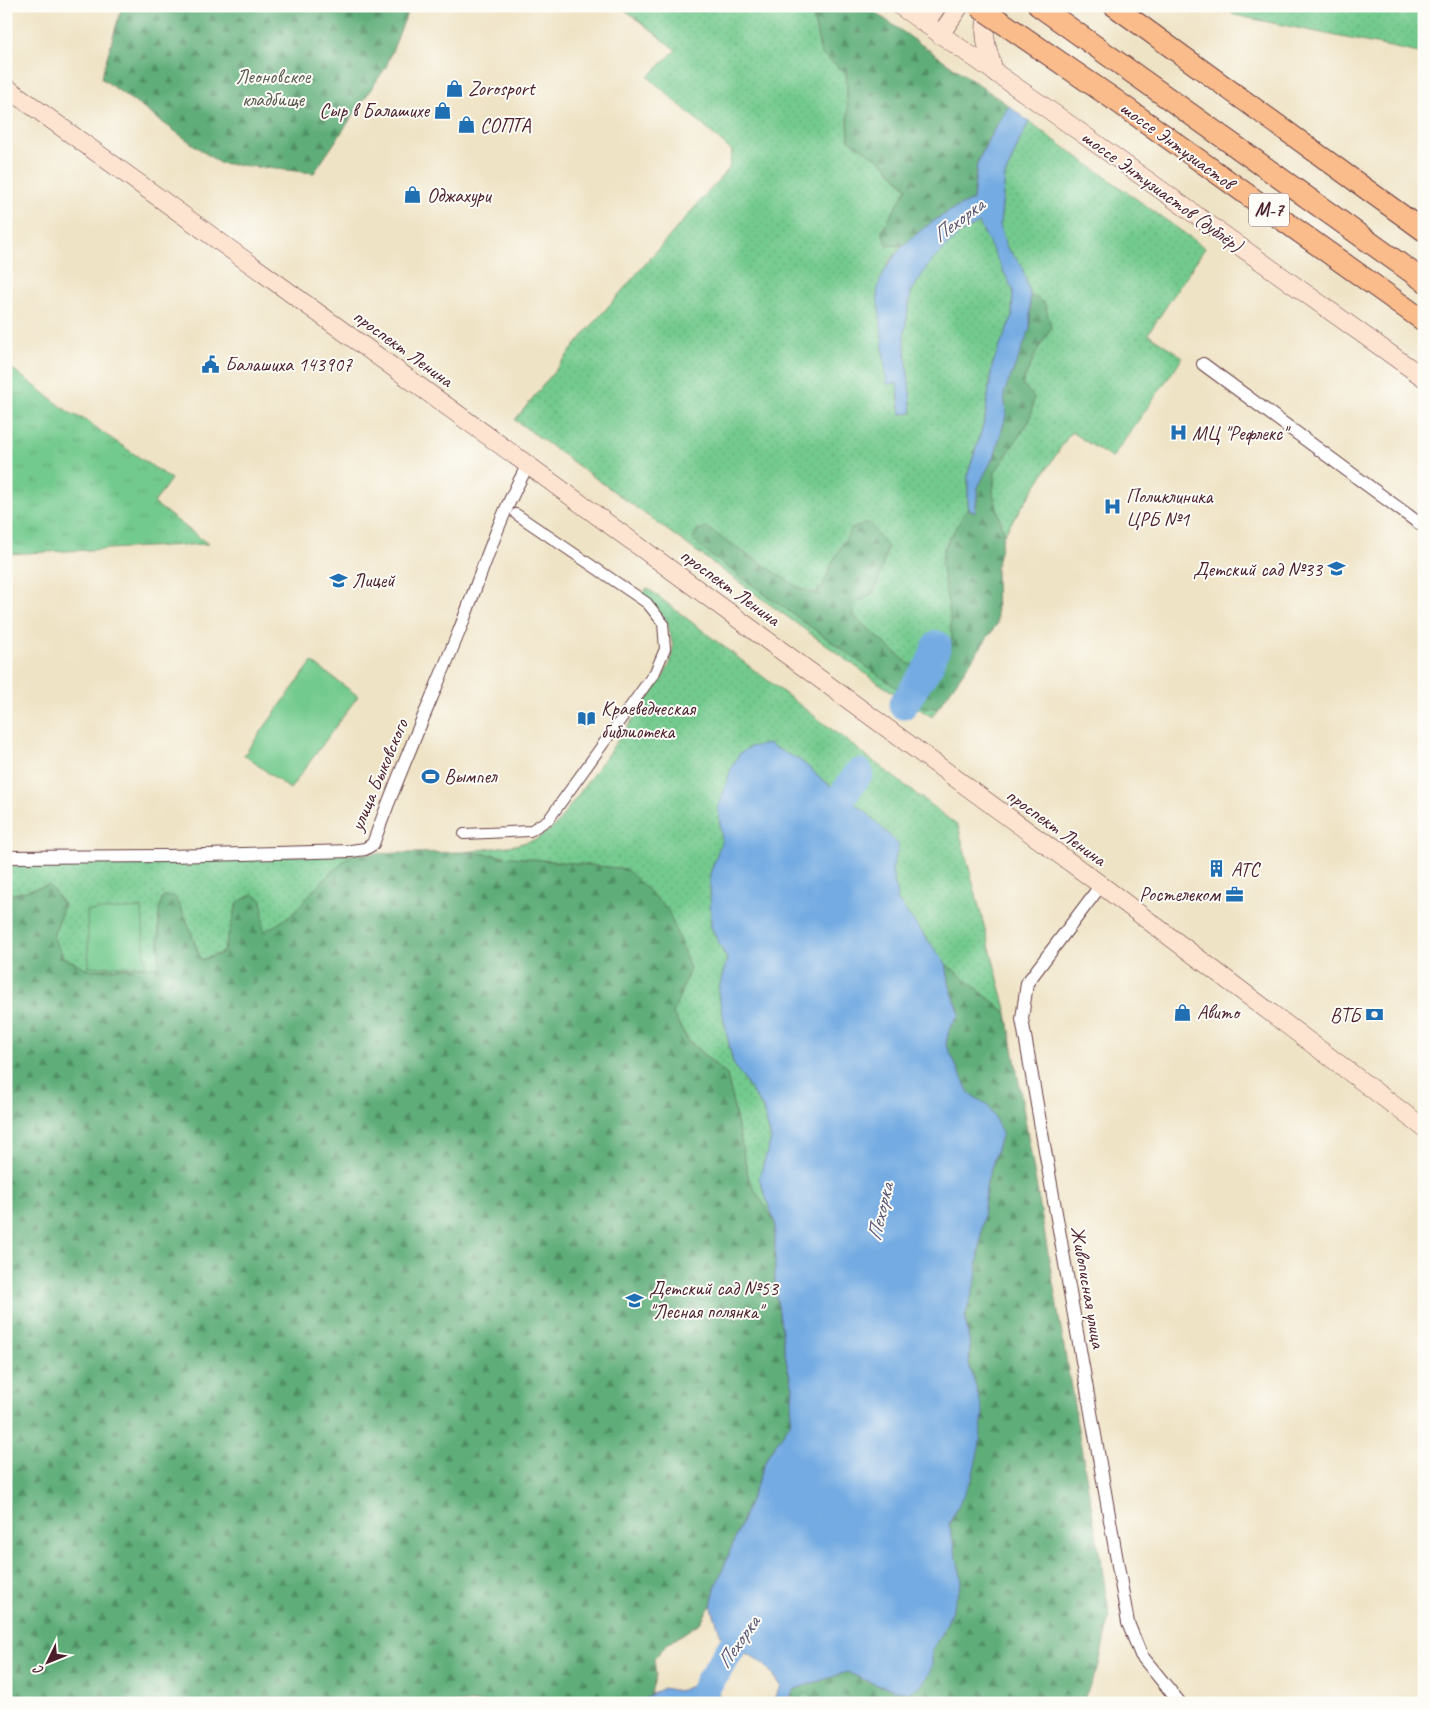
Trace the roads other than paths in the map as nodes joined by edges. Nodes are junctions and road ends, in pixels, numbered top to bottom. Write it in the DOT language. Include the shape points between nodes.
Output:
graph roads {
  1 [pos="900,6"];
  2 [pos="937,6"];
  3 [pos="960,6"];
  4 [pos="978,6"];
  5 [pos="990,6"];
  6 [pos="1038,6"];
  7 [pos="1116,8"];
  8 [pos="925,24"];
  9 [pos="940,35"];
  10 [pos="995,74"];
  11 [pos="6,87"];
  12 [pos="1424,230"];
  13 [pos="1424,281"];
  14 [pos="1424,321"];
  15 [pos="1203,364"];
  16 [pos="1424,378"];
  17 [pos="528,465"];
  18 [pos="516,514"];
  19 [pos="1424,527"];
  20 [pos="464,834"];
  21 [pos="6,857"];
  22 [pos="1101,885"];
  23 [pos="1424,1128"];
  24 [pos="1180,1703"];
  1 -- 8 [label="main road, шоссе Энтузиастов (дублёр)"];
  2 -- 8 [label="main road"];
  3 -- 9 [label="main road"];
  4 -- 14 [label="highway, шоссе Энтузиастов / М-7, bridge"];
  5 -- 10 [label="main road" via="984,37"];
  6 -- 13 [label="highway, шоссе Энтузиастов / М-7"];
  7 -- 12 [label="main road"];
  8 -- 9 [label="main road, шоссе Энтузиастов (дублёр)"];
  9 -- 10 [label="main road, шоссе Энтузиастов (дублёр)"];
  10 -- 16 [label="main road, шоссе Энтузиастов (дублёр)"];
  11 -- 17 [label="main road, проспект Ленина"];
  15 -- 19 [label="street"];
  17 -- 21 [label="street, улица Быковского" via="509,502 373,844 351,851"];
  17 -- 22 [label="main road, проспект Ленина"];
  18 -- 20 [label="street" via="647,603 663,623 665,649 655,672 548,819 530,831"];
  22 -- 23 [label="main road, проспект Ленина"];
  22 -- 24 [label="street, Живописная улица" via="1027,983 1022,1019 1128,1623 1141,1654"];
}
